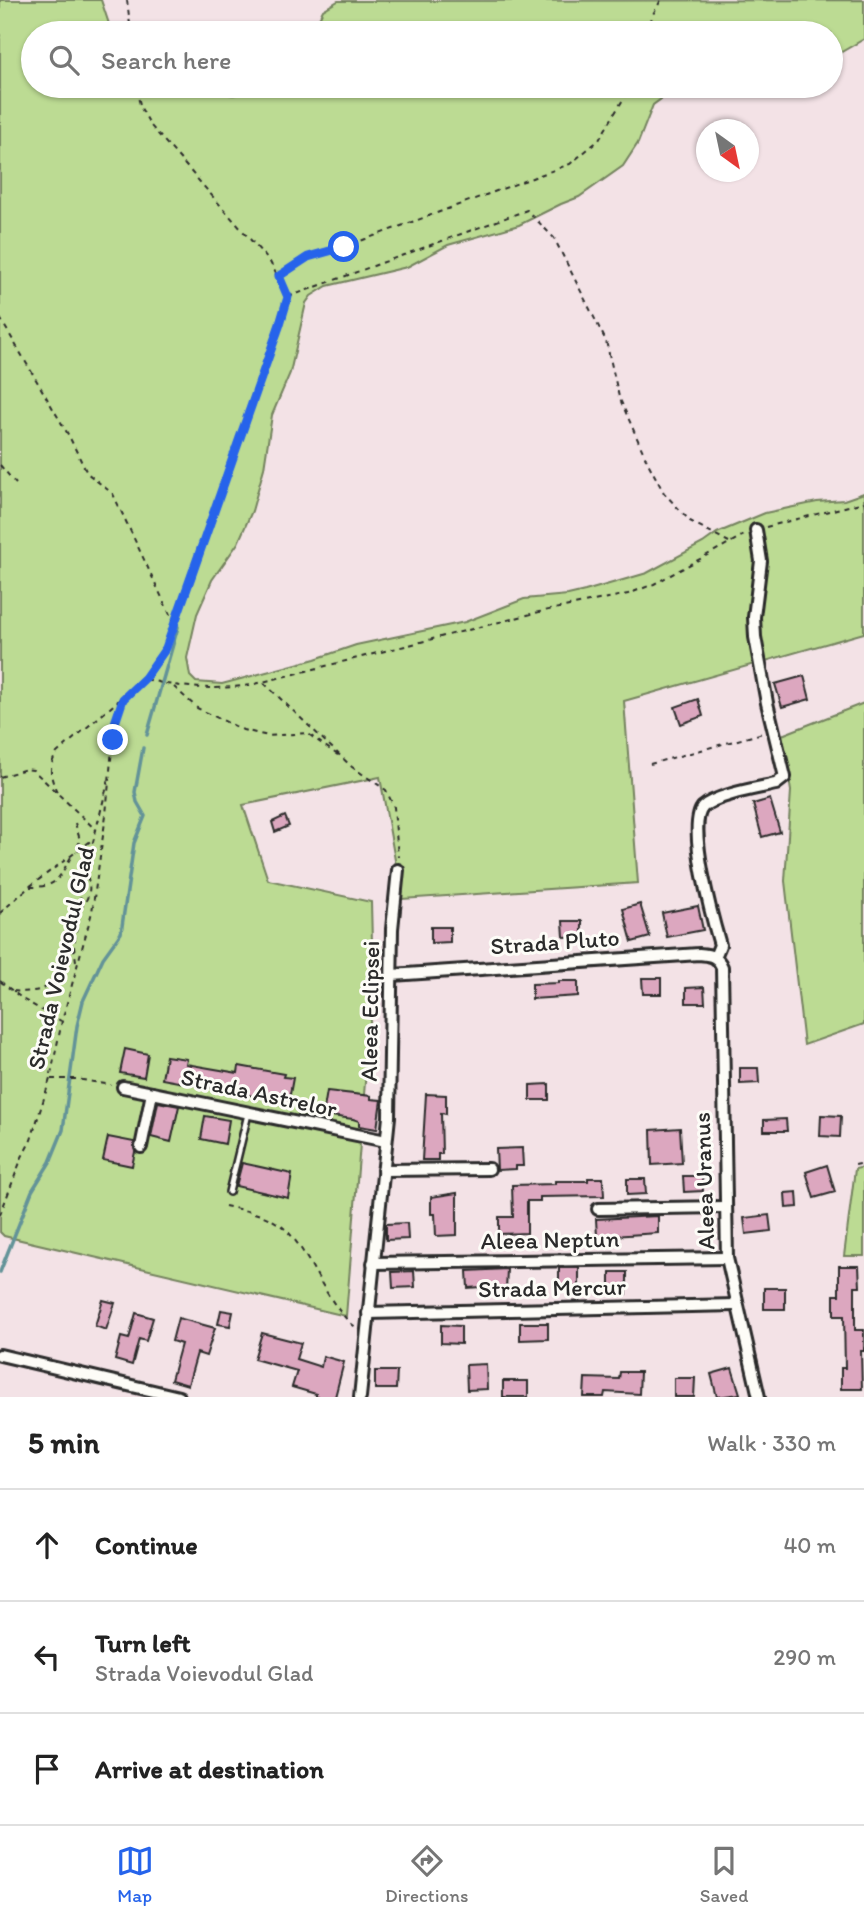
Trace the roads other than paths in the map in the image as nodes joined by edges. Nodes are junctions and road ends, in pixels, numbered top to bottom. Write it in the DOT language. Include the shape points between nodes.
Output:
graph roads {
  1 [pos="757,530"];
  2 [pos="398,870"];
  3 [pos="717,959"];
  4 [pos="392,975"];
  5 [pos="123,1087"];
  6 [pos="152,1093"];
  7 [pos="249,1113"];
  8 [pos="386,1141"];
  9 [pos="141,1147"];
  10 [pos="489,1169"];
  11 [pos="383,1170"];
  12 [pos="229,1192"];
  13 [pos="725,1207"];
  14 [pos="598,1209"];
  15 [pos="727,1258"];
  16 [pos="373,1263"];
  17 [pos="736,1305"];
  18 [pos="368,1313"];
  19 [pos="0,1355"];
  20 [pos="179,1397"];
  21 [pos="360,1397"];
  22 [pos="759,1397"];
  1 -- 3 [label="street, Aleea Uranus" via="761,561 755,636 785,772 782,781 712,801 697,819 698,846 720,945"];
  2 -- 4 [label="street, Aleea Eclipsei"];
  3 -- 4 [label="street, Strada Pluto" via="699,954"];
  3 -- 13 [label="street, Aleea Uranus" via="722,967"];
  4 -- 8 [label="street, Aleea Eclipsei"];
  5 -- 6 [label="street, Strada Astrelor"];
  6 -- 7 [label="street, Strada Astrelor"];
  6 -- 9 [label="street"];
  7 -- 8 [label="street, Strada Astrelor"];
  7 -- 12 [label="lane"];
  8 -- 11 [label="street, Aleea Eclipsei"];
  10 -- 11 [label="street"];
  11 -- 16 [label="street, Aleea Eclipsei"];
  13 -- 14 [label="street"];
  13 -- 15 [label="street, Aleea Uranus"];
  15 -- 16 [label="street, Aleea Neptun"];
  15 -- 17 [label="street, Aleea Uranus"];
  16 -- 18 [label="street, Aleea Eclipsei"];
  17 -- 18 [label="street, Strada Mercur"];
  17 -- 22 [label="street, Aleea Uranus"];
  18 -- 21 [label="street, Aleea Eclipsei"];
  19 -- 20 [label="street"];
}
